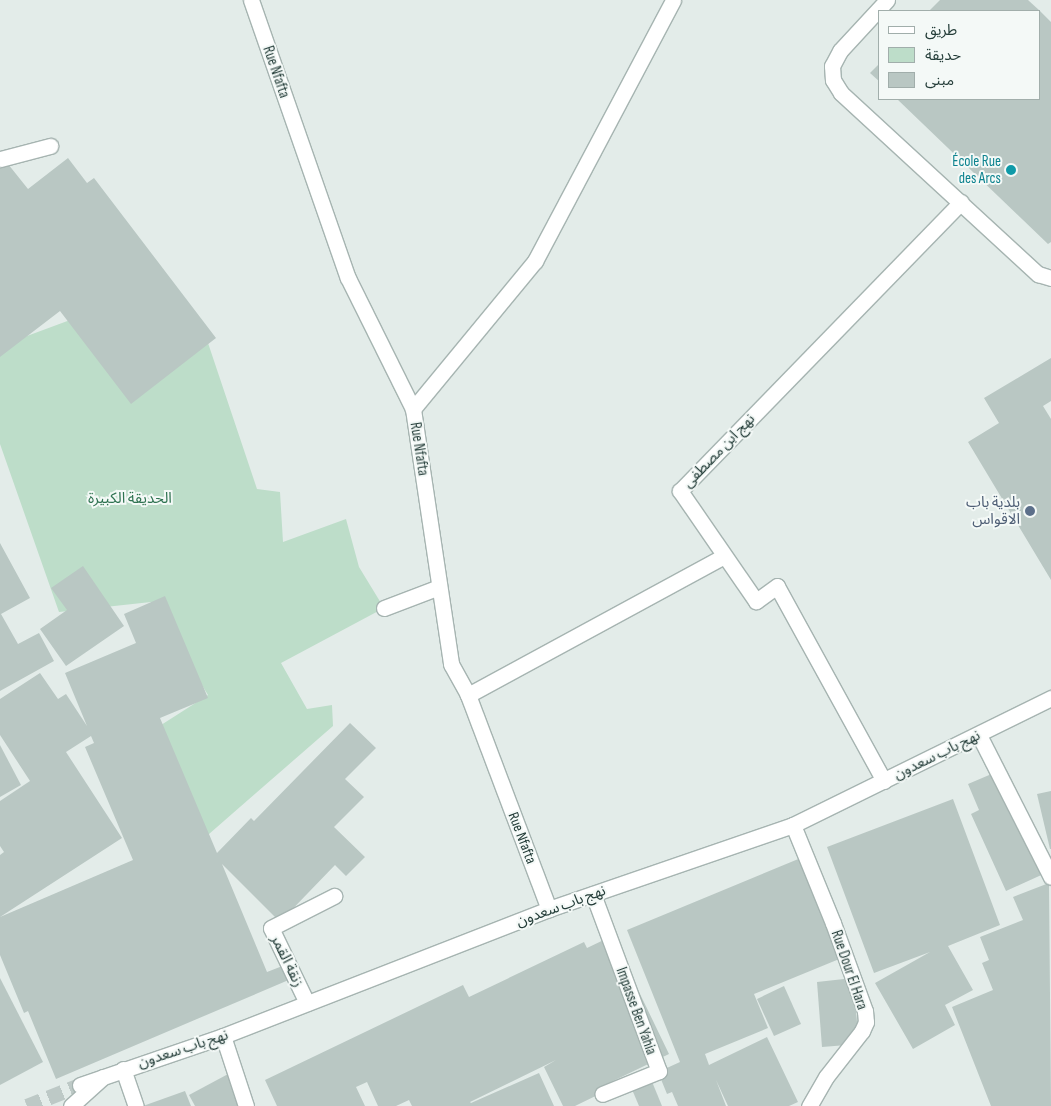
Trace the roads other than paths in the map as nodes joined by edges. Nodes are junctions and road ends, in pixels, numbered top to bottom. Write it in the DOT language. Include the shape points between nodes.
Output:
graph roads {
  1 [pos="251,0"];
  2 [pos="887,0"];
  3 [pos="671,1"];
  4 [pos="50,146"];
  5 [pos="0,159"];
  6 [pos="961,202"];
  7 [pos="1051,278"];
  8 [pos="412,409"];
  9 [pos="724,556"];
  10 [pos="439,587"];
  11 [pos="384,608"];
  12 [pos="468,695"];
  13 [pos="1051,698"];
  14 [pos="979,735"];
  15 [pos="884,780"];
  16 [pos="793,825"];
  17 [pos="1051,877"];
  18 [pos="593,894"];
  19 [pos="334,896"];
  20 [pos="549,909"];
  21 [pos="307,1003"];
  22 [pos="223,1036"];
  23 [pos="123,1069"];
  24 [pos="104,1076"];
  25 [pos="80,1085"];
  26 [pos="602,1094"];
  27 [pos="71,1106"];
  28 [pos="136,1106"];
  29 [pos="246,1106"];
  30 [pos="810,1106"];
  1 -- 8 [label="street, Rue Nfafta" via="348,278"];
  2 -- 6 [label="street" via="840,51 832,66 833,80 841,93"];
  3 -- 8 [label="street" via="535,261"];
  4 -- 5 [label="street"];
  6 -- 7 [label="street" via="1038,274"];
  6 -- 9 [label="street, نهج ابن مصطفى" via="680,491"];
  8 -- 10 [label="street, Rue Nfafta"];
  9 -- 12 [label="street"];
  9 -- 15 [label="street, نهج ابن مصطفى" via="756,601 777,586"];
  10 -- 11 [label="street"];
  10 -- 12 [label="street, Rue Nfafta" via="451,664"];
  12 -- 20 [label="street, Rue Nfafta"];
  13 -- 14 [label="street, نهج باب سعدون"];
  14 -- 15 [label="street, نهج باب سعدون"];
  14 -- 17 [label="street"];
  15 -- 16 [label="street, نهج باب سعدون"];
  16 -- 18 [label="street, نهج باب سعدون"];
  16 -- 30 [label="street, Rue Dour El Hara" via="833,923 865,1011 866,1022 826,1077"];
  18 -- 20 [label="street, نهج باب سعدون"];
  18 -- 26 [label="street, Impasse Ben Yahia" via="658,1071"];
  19 -- 21 [label="street, زنقة القمر" via="271,928"];
  20 -- 21 [label="street, نهج باب سعدون"];
  21 -- 22 [label="street, نهج باب سعدون"];
  22 -- 23 [label="street, نهج باب سعدون"];
  22 -- 29 [label="street"];
  23 -- 24 [label="street, نهج باب سعدون"];
  23 -- 28 [label="street"];
  24 -- 25 [label="street"];
  24 -- 27 [label="street, نهج باب سعدون"];
}
